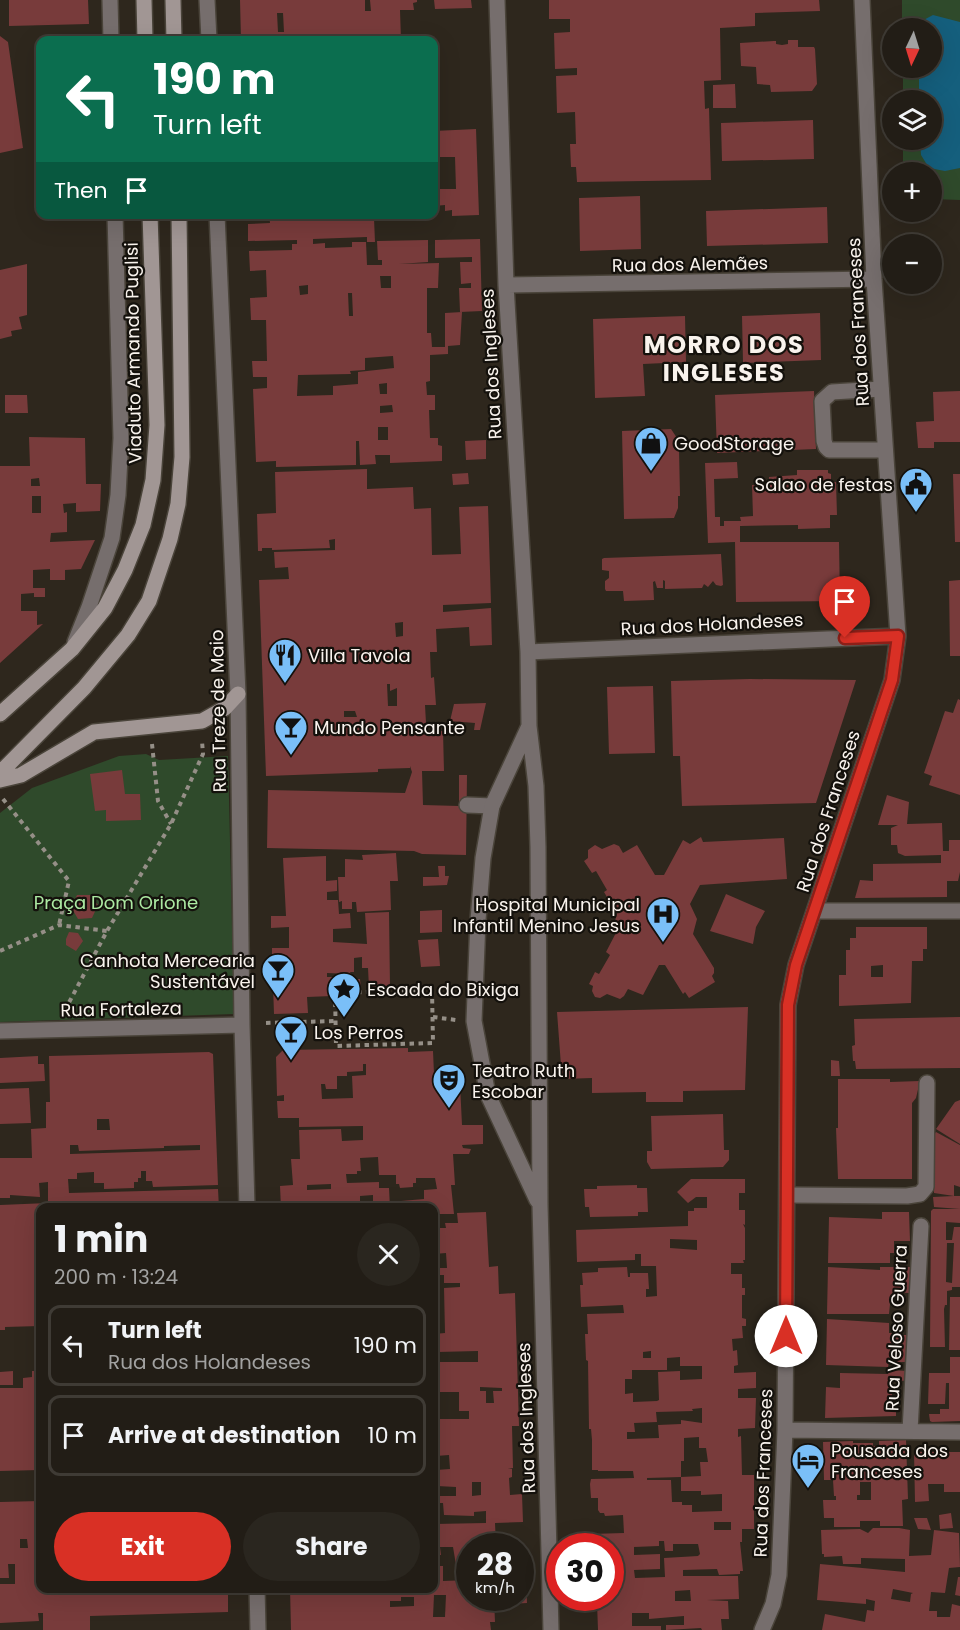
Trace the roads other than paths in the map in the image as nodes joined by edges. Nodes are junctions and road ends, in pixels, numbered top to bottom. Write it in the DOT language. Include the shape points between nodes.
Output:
graph roads {
  1 [pos="110,0"];
  2 [pos="144,0"];
  3 [pos="173,0"];
  4 [pos="207,0"];
  5 [pos="496,0"];
  6 [pos="862,0"];
  7 [pos="111,36"];
  8 [pos="145,36"];
  9 [pos="174,36"];
  10 [pos="209,36"];
  11 [pos="115,219"];
  12 [pos="150,219"];
  13 [pos="179,219"];
  14 [pos="217,219"];
  15 [pos="874,279"];
  16 [pos="506,285"];
  17 [pos="881,389"];
  18 [pos="885,450"];
  19 [pos="898,636"];
  20 [pos="72,650"];
  21 [pos="528,652"];
  22 [pos="238,694"];
  23 [pos="0,714"];
  24 [pos="529,726"];
  25 [pos="0,773"];
  26 [pos="0,780"];
  27 [pos="467,805"];
  28 [pos="492,806"];
  29 [pos="960,911"];
  30 [pos="816,912"];
  31 [pos="242,1025"];
  32 [pos="0,1031"];
  33 [pos="927,1083"];
  34 [pos="787,1195"];
  35 [pos="247,1203"];
  36 [pos="540,1205"];
  37 [pos="921,1226"];
  38 [pos="785,1430"];
  39 [pos="910,1431"];
  40 [pos="960,1432"];
  41 [pos="257,1593"];
  42 [pos="258,1630"];
  43 [pos="551,1630"];
  44 [pos="762,1630"];
  1 -- 7 [label="street"];
  2 -- 8 [label="main road"];
  3 -- 9 [label="main road"];
  4 -- 10 [label="street"];
  5 -- 16 [label="street, Rua dos Ingleses"];
  6 -- 15 [label="street, Rua dos Franceses"];
  11 -- 20 [label="street" via="121,438 118,495 112,538"];
  12 -- 20 [label="main road, Viaduto Armando Puglisi" via="157,425 153,480 143,525 125,570 105,608"];
  13 -- 25 [label="main road" via="182,458 170,539 149,601 128,635 84,688"];
  14 -- 22 [label="street, Rua Treze de Maio"];
  15 -- 16 [label="street, Rua dos Alemães"];
  15 -- 17 [label="street, Rua dos Franceses"];
  16 -- 21 [label="street, Rua dos Ingleses"];
  17 -- 18 [label="street, Rua dos Franceses"];
  17 -- 18 [label="street" via="832,392 826,396 822,401 824,441 829,450"];
  18 -- 19 [label="street, Rua dos Franceses"];
  19 -- 21 [label="street, Rua dos Holandeses"];
  19 -- 30 [label="street, Rua dos Franceses" via="892,680"];
  20 -- 23 [label="main road"];
  21 -- 24 [label="street, Rua dos Ingleses"];
  22 -- 26 [label="main road" via="225,708 202,721 94,732 21,774"];
  22 -- 31 [label="street, Rua Treze de Maio"];
  24 -- 28 [label="street, Rua dos Ingleses"];
  24 -- 36 [label="street, Rua dos Ingleses" via="538,848"];
  27 -- 28 [label="street"];
  28 -- 36 [label="street, Rua dos Ingleses" via="482,868 474,1021 488,1095"];
  29 -- 30 [label="street"];
  30 -- 34 [label="street, Rua dos Franceses" via="796,965 788,1005"];
  31 -- 32 [label="street, Rua Fortaleza"];
  31 -- 35 [label="street, Rua Treze de Maio"];
  33 -- 34 [label="street" via="926,1187 920,1194"];
  34 -- 38 [label="street, Rua dos Franceses"];
  36 -- 43 [label="street, Rua dos Ingleses"];
  37 -- 39 [label="street, Rua Veloso Guerra"];
  38 -- 39 [label="street, Rua Veloso Guerra"];
  38 -- 44 [label="street, Rua dos Franceses" via="779,1575"];
  39 -- 40 [label="street, Rua Veloso Guerra"];
  41 -- 42 [label="street"];
}
